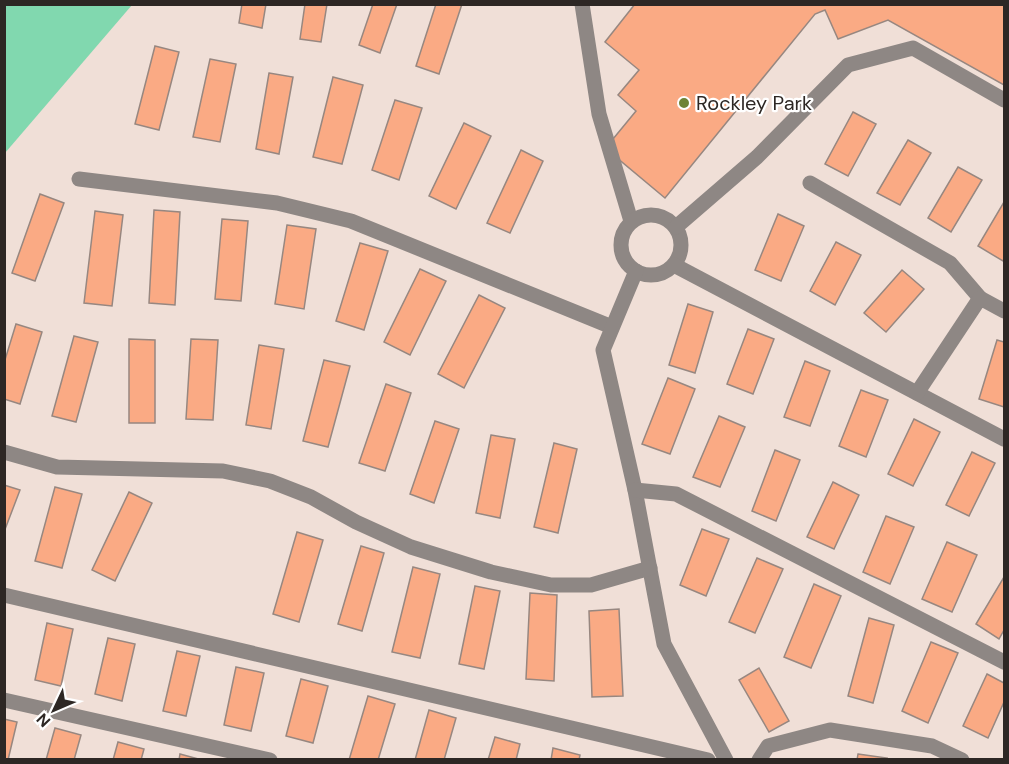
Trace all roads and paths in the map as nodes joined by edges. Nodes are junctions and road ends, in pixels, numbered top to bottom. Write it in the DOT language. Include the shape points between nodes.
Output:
graph roads {
  1 [pos="582,4"];
  2 [pos="1005,100"];
  3 [pos="79,179"];
  4 [pos="810,183"];
  5 [pos="631,221"];
  6 [pos="676,227"];
  7 [pos="674,265"];
  8 [pos="636,271"];
  9 [pos="980,298"];
  10 [pos="1005,311"];
  11 [pos="612,327"];
  12 [pos="917,393"];
  13 [pos="1005,439"];
  14 [pos="4,452"];
  15 [pos="634,490"];
  16 [pos="650,568"];
  17 [pos="4,595"];
  18 [pos="1005,662"];
  19 [pos="4,700"];
  20 [pos="270,759"];
  21 [pos="708,759"];
  22 [pos="726,759"];
  23 [pos="759,759"];
  24 [pos="962,759"];
  1 -- 5 [label="lane" via="599,114"];
  2 -- 6 [label="lane" via="913,48 848,65 757,158"];
  3 -- 11 [label="lane" via="277,203 351,221"];
  4 -- 9 [label="lane" via="950,264"];
  5 -- 6 [label="lane" via="650,214 669,220"];
  5 -- 8 [label="lane" via="621,238 621,249"];
  6 -- 7 [label="lane" via="681,246"];
  7 -- 8 [label="lane" via="657,275"];
  7 -- 12 [label="lane"];
  8 -- 11 [label="lane"];
  9 -- 10 [label="lane"];
  9 -- 12 [label="lane"];
  11 -- 15 [label="lane" via="603,350"];
  12 -- 13 [label="lane"];
  14 -- 16 [label="lane" via="57,467 223,471 270,481 411,547 491,572 551,585 591,585"];
  15 -- 16 [label="lane"];
  15 -- 18 [label="lane" via="676,494"];
  16 -- 22 [label="lane" via="664,644"];
  17 -- 21 [label="lane"];
  19 -- 20 [label="lane"];
  23 -- 24 [label="lane" via="768,746 830,730 932,746"];
}
